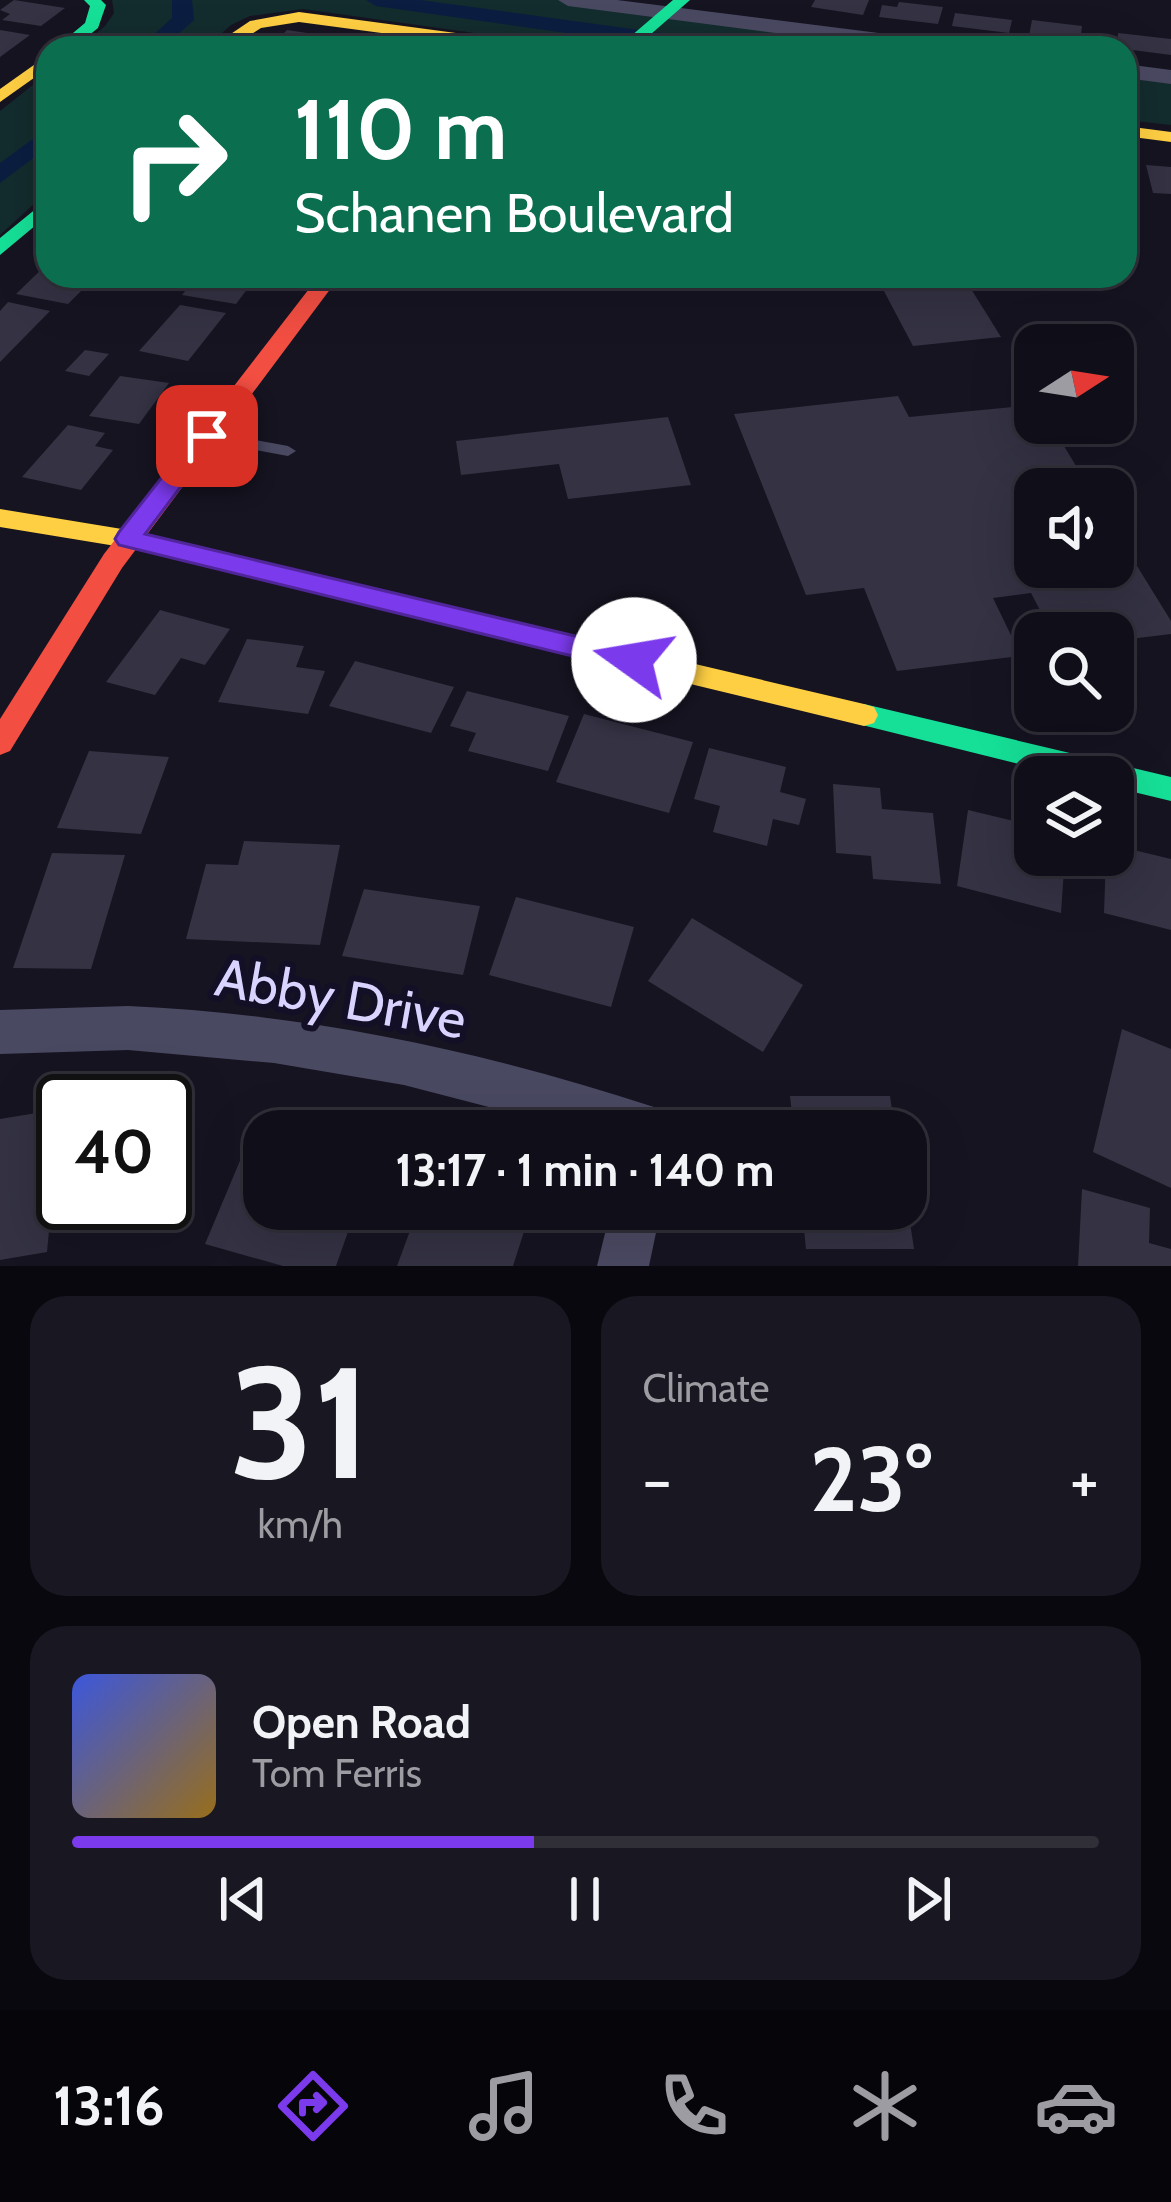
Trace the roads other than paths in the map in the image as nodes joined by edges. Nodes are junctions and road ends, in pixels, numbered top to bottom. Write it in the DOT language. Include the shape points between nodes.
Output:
graph roads {
  1 [pos="568,0"];
  2 [pos="95,2"];
  3 [pos="669,13"];
  4 [pos="79,36"];
  5 [pos="231,36"];
  6 [pos="443,36"];
  7 [pos="641,36"];
  8 [pos="848,36"];
  9 [pos="36,70"];
  10 [pos="1137,72"];
  11 [pos="1171,76"];
  12 [pos="0,98"];
  13 [pos="1137,133"];
  14 [pos="1171,137"];
  15 [pos="36,216"];
  16 [pos="0,249"];
  17 [pos="321,288"];
  18 [pos="207,436"];
  19 [pos="288,451"];
  20 [pos="0,518"];
  21 [pos="128,539"];
  22 [pos="0,743"];
  23 [pos="1171,789"];
  24 [pos="0,1032"];
  25 [pos="579,1110"];
  26 [pos="631,1230"];
  27 [pos="623,1266"];
  1 -- 3 [label="street"];
  2 -- 4 [label="street" via="92,26"];
  3 -- 7 [label="street"];
  3 -- 8 [label="street"];
  5 -- 6 [label="street" via="265,17 299,16"];
  9 -- 12 [label="street"];
  10 -- 11 [label="street"];
  13 -- 14 [label="street"];
  15 -- 16 [label="street"];
  17 -- 18 [label="street"];
  18 -- 19 [label="lane"];
  18 -- 21 [label="street"];
  20 -- 21 [label="street"];
  21 -- 22 [label="street"];
  21 -- 23 [label="street"];
  24 -- 25 [label="street, Abby Drive" via="142,1028 328,1047"];
  26 -- 27 [label="street"];
}
